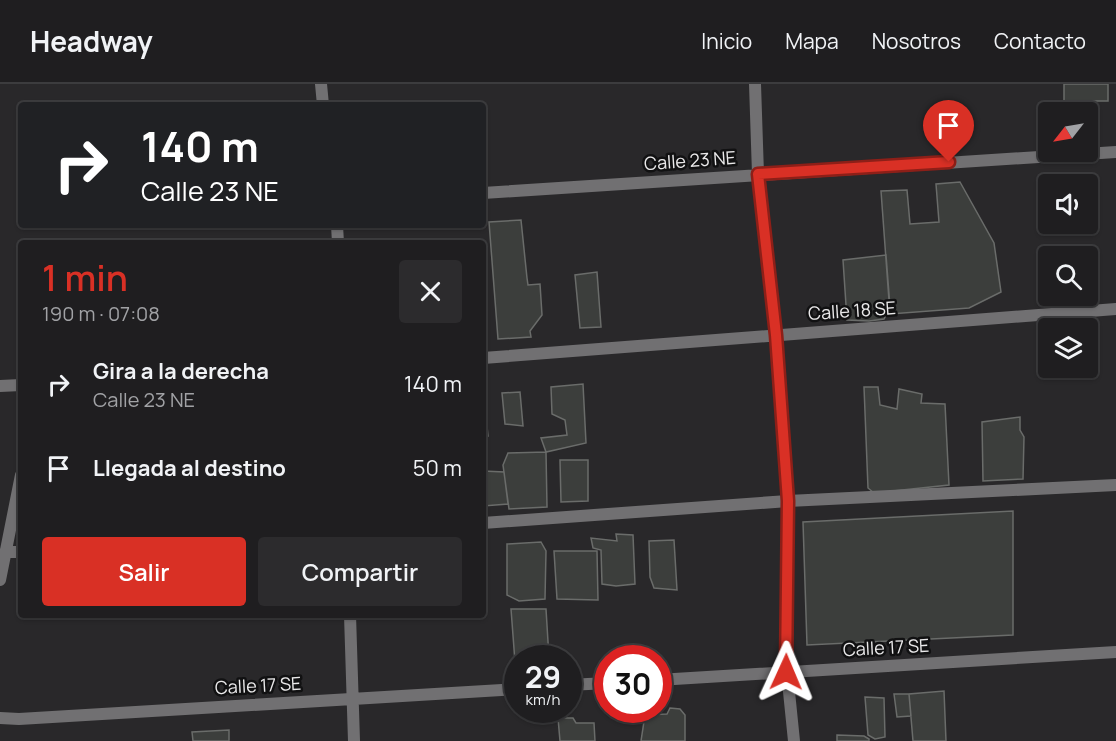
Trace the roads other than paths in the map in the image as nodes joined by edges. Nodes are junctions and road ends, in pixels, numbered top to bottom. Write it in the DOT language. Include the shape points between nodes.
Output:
graph roads {
  1 [pos="321,84"];
  2 [pos="755,84"];
  3 [pos="323,102"];
  4 [pos="1116,152"];
  5 [pos="758,174"];
  6 [pos="486,193"];
  7 [pos="1116,309"];
  8 [pos="776,335"];
  9 [pos="486,357"];
  10 [pos="18,385"];
  11 [pos="0,386"];
  12 [pos="1116,485"];
  13 [pos="18,489"];
  14 [pos="788,501"];
  15 [pos="486,523"];
  16 [pos="5,552"];
  17 [pos="18,552"];
  18 [pos="0,580"];
  19 [pos="350,618"];
  20 [pos="1116,652"];
  21 [pos="786,672"];
  22 [pos="672,679"];
  23 [pos="504,689"];
  24 [pos="353,699"];
  25 [pos="0,718"];
  26 [pos="354,741"];
  27 [pos="794,741"];
  1 -- 3 [label="street"];
  2 -- 5 [label="street"];
  4 -- 5 [label="street, Calle 23 NE"];
  5 -- 6 [label="street, Calle 23 NE"];
  5 -- 8 [label="street"];
  7 -- 8 [label="street, Calle 18 SE"];
  8 -- 9 [label="street, Calle 18 SE"];
  8 -- 14 [label="street"];
  10 -- 11 [label="street"];
  12 -- 14 [label="street"];
  13 -- 16 [label="street"];
  14 -- 15 [label="street"];
  14 -- 21 [label="street"];
  16 -- 17 [label="street"];
  16 -- 18 [label="street"];
  19 -- 24 [label="street"];
  20 -- 21 [label="street, Calle 17 SE"];
  21 -- 22 [label="street, Calle 17 SE"];
  21 -- 27 [label="street"];
  23 -- 24 [label="street, Calle 17 SE"];
  24 -- 25 [label="street, Calle 17 SE"];
  24 -- 26 [label="street"];
}
